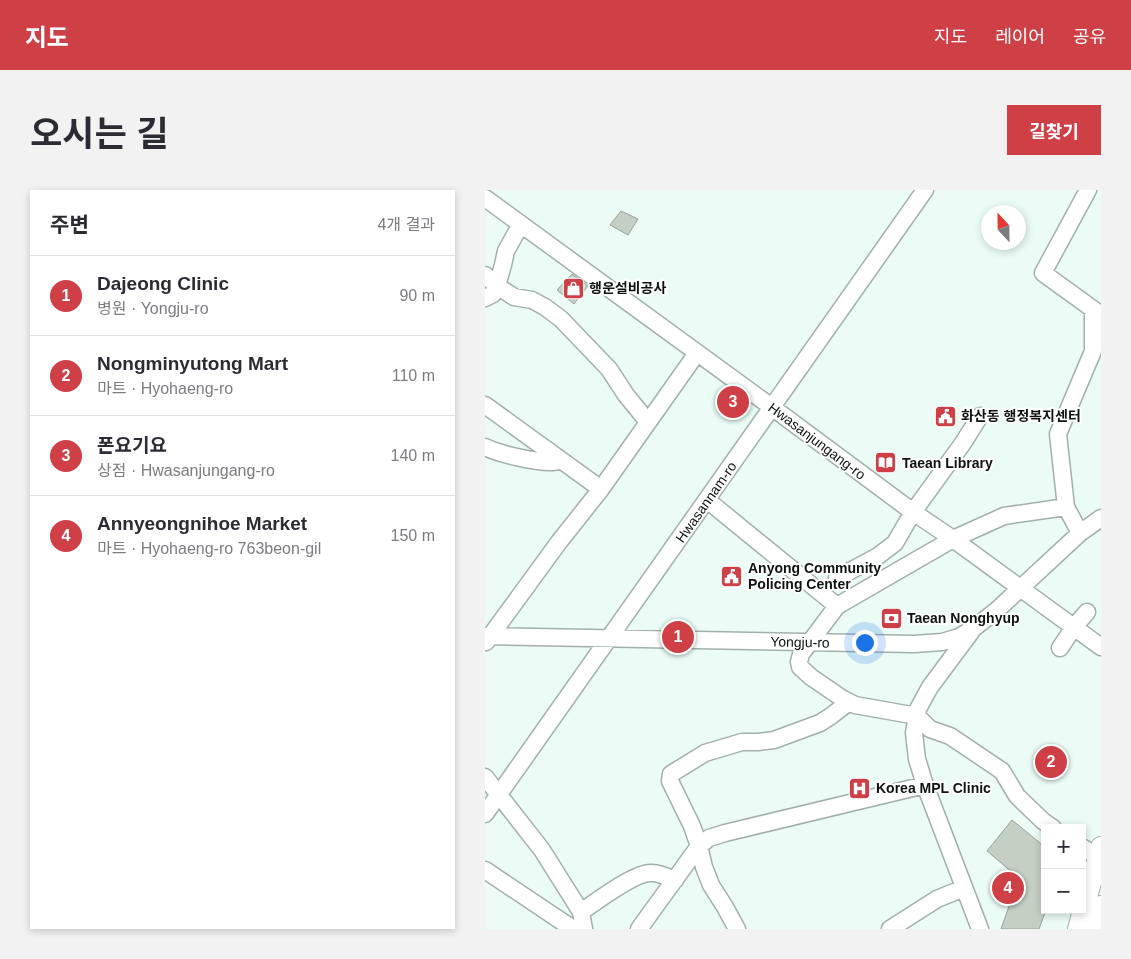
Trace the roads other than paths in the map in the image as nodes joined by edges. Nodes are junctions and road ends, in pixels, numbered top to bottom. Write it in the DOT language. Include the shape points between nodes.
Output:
graph roads {
  1 [pos="925,190"];
  2 [pos="1088,190"];
  3 [pos="488,207"];
  4 [pos="521,224"];
  5 [pos="491,281"];
  6 [pos="485,298"];
  7 [pos="1097,312"];
  8 [pos="697,353"];
  9 [pos="485,405"];
  10 [pos="773,408"];
  11 [pos="980,416"];
  12 [pos="648,422"];
  13 [pos="485,447"];
  14 [pos="562,460"];
  15 [pos="601,488"];
  16 [pos="707,500"];
  17 [pos="1066,507"];
  18 [pos="913,512"];
  19 [pos="1101,518"];
  20 [pos="1080,534"];
  21 [pos="953,539"];
  22 [pos="837,578"];
  23 [pos="1021,589"];
  24 [pos="837,606"];
  25 [pos="1087,612"];
  26 [pos="974,628"];
  27 [pos="1074,628"];
  28 [pos="610,638"];
  29 [pos="487,639"];
  30 [pos="809,642"];
  31 [pos="1101,646"];
  32 [pos="1059,648"];
  33 [pos="849,702"];
  34 [pos="917,716"];
  35 [pos="485,777"];
  36 [pos="925,785"];
  37 [pos="499,794"];
  38 [pos="485,814"];
  39 [pos="1047,824"];
  40 [pos="699,846"];
  41 [pos="1094,850"];
  42 [pos="485,870"];
  43 [pos="675,880"];
  44 [pos="965,888"];
  45 [pos="1101,906"];
  46 [pos="581,912"];
  47 [pos="573,929"];
  48 [pos="584,929"];
  49 [pos="639,929"];
  50 [pos="737,929"];
  51 [pos="890,929"];
  52 [pos="980,929"];
  53 [pos="1078,929"];
  54 [pos="1094,929"];
  1 -- 10 [label="street, Hwasannam-ro"];
  2 -- 7 [label="street" via="1043,273"];
  3 -- 4 [label="street, Hwasanjungang-ro"];
  4 -- 5 [label="street" via="506,251 503,265"];
  4 -- 8 [label="street, Hwasanjungang-ro"];
  5 -- 6 [label="street" via="493,294"];
  5 -- 12 [label="street" via="514,297 531,300 561,319 609,369"];
  7 -- 17 [label="street" via="1093,351 1058,434"];
  8 -- 10 [label="street, Hwasanjungang-ro"];
  8 -- 12 [label="street"];
  9 -- 14 [label="street"];
  10 -- 16 [label="street, Hwasannam-ro"];
  10 -- 18 [label="street, Hwasanjungang-ro"];
  11 -- 18 [label="street"];
  12 -- 15 [label="street"];
  13 -- 14 [label="street" via="529,459"];
  14 -- 15 [label="street"];
  15 -- 29 [label="street"];
  16 -- 24 [label="street"];
  16 -- 28 [label="street, Hwasannam-ro"];
  17 -- 20 [label="street"];
  17 -- 21 [label="street" via="1004,516"];
  18 -- 21 [label="street, Hwasanjungang-ro"];
  18 -- 22 [label="street" via="895,543"];
  19 -- 20 [label="street, Yongju-ro"];
  20 -- 23 [label="street, Yongju-ro"];
  21 -- 23 [label="street, Hwasanjungang-ro"];
  21 -- 24 [label="street"];
  23 -- 26 [label="street, Yongju-ro"];
  23 -- 27 [label="street, Hwasanjungang-ro"];
  24 -- 30 [label="street"];
  25 -- 27 [label="street"];
  26 -- 30 [label="street, Yongju-ro" via="942,642"];
  26 -- 34 [label="street" via="930,687"];
  27 -- 31 [label="street, Hwasanjungang-ro"];
  27 -- 32 [label="street"];
  28 -- 29 [label="street, Yongju-ro"];
  28 -- 30 [label="street, Yongju-ro"];
  28 -- 37 [label="street, Hwasannam-ro"];
  30 -- 33 [label="street" via="801,654 800,667"];
  33 -- 34 [label="street"];
  33 -- 40 [label="street" via="820,723 774,740 742,742 705,753 671,774 670,781"];
  34 -- 36 [label="street" via="914,734"];
  34 -- 39 [label="street" via="930,729 950,736 1002,771 1017,796"];
  35 -- 37 [label="street"];
  36 -- 40 [label="street" via="725,833 709,838"];
  36 -- 44 [label="street"];
  37 -- 38 [label="street, Hwasannam-ro"];
  37 -- 46 [label="street" via="542,850"];
  40 -- 43 [label="street"];
  40 -- 50 [label="street" via="711,885"];
  41 -- 53 [label="main road"];
  42 -- 47 [label="street"];
  43 -- 46 [label="street" via="651,872 617,887"];
  43 -- 49 [label="street"];
  44 -- 51 [label="street" via="937,899"];
  44 -- 52 [label="street"];
  45 -- 54 [label="main road"];
  46 -- 48 [label="street"];
}
